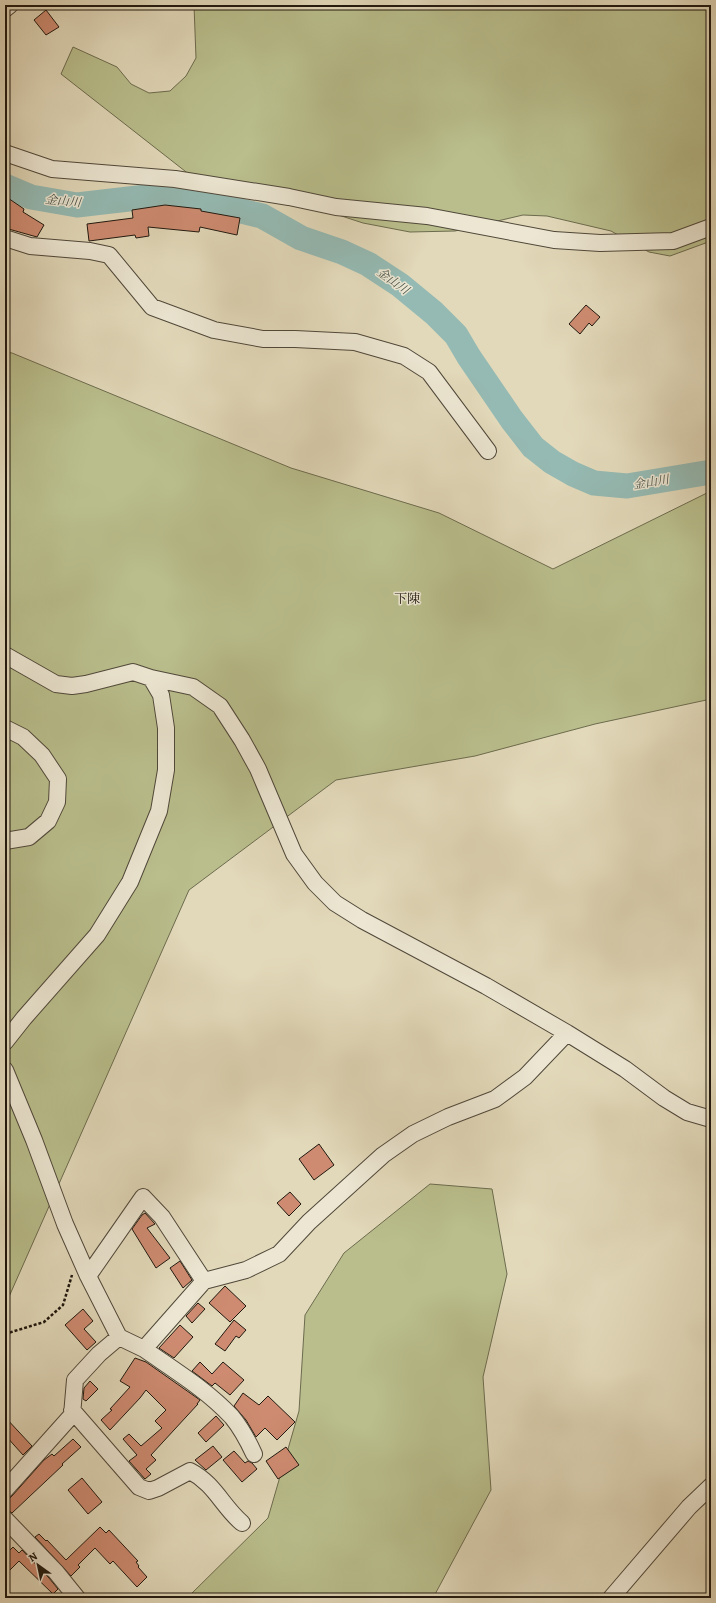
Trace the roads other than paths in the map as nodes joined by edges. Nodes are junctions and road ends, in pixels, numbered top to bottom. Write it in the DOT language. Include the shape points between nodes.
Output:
graph roads {
  1 [pos="10,5"];
  2 [pos="5,9"];
  3 [pos="5,153"];
  4 [pos="711,227"];
  5 [pos="5,238"];
  6 [pos="488,451"];
  7 [pos="5,655"];
  8 [pos="151,678"];
  9 [pos="5,728"];
  10 [pos="5,841"];
  11 [pos="567,1033"];
  12 [pos="5,1042"];
  13 [pos="5,1070"];
  14 [pos="711,1119"];
  15 [pos="81,1274"];
  16 [pos="204,1281"];
  17 [pos="119,1337"];
  18 [pos="144,1349"];
  19 [pos="72,1410"];
  20 [pos="254,1454"];
  21 [pos="711,1486"];
  22 [pos="5,1490"];
  23 [pos="5,1519"];
  24 [pos="242,1524"];
  25 [pos="77,1598"];
  26 [pos="611,1598"];
  1 -- 2 [label="street"];
  3 -- 4 [label="street" via="52,169 175,179 336,207 427,216 554,240 600,243 673,240"];
  5 -- 6 [label="street" via="30,246 109,255 152,307 214,330 263,339 355,342 404,356 429,372"];
  7 -- 8 [label="street" via="56,684 86,684 133,672"];
  8 -- 11 [label="street" via="193,687 220,706 258,769 294,854 315,883 336,903 362,920 486,986"];
  8 -- 12 [label="street" via="161,695 166,728 166,770 159,811 130,882 97,935"];
  9 -- 10 [label="street" via="23,738 42,755 58,778 57,802 48,821 29,837"];
  11 -- 14 [label="street" via="625,1069 670,1102 687,1112"];
  11 -- 16 [label="street" via="524,1077 495,1099 413,1134 384,1155 309,1222 279,1254 246,1270"];
  13 -- 15 [label="street" via="34,1140"];
  15 -- 16 [label="street" via="143,1196 162,1217"];
  15 -- 17 [label="street"];
  16 -- 18 [label="street"];
  17 -- 18 [label="street"];
  17 -- 19 [label="street" via="75,1380"];
  18 -- 20 [label="street" via="218,1404 246,1437"];
  19 -- 22 [label="street" via="72,1415"];
  19 -- 24 [label="street" via="139,1487 149,1491 190,1471 202,1477 213,1488"];
  21 -- 26 [label="street" via="689,1507"];
  23 -- 25 [label="street"];
}
